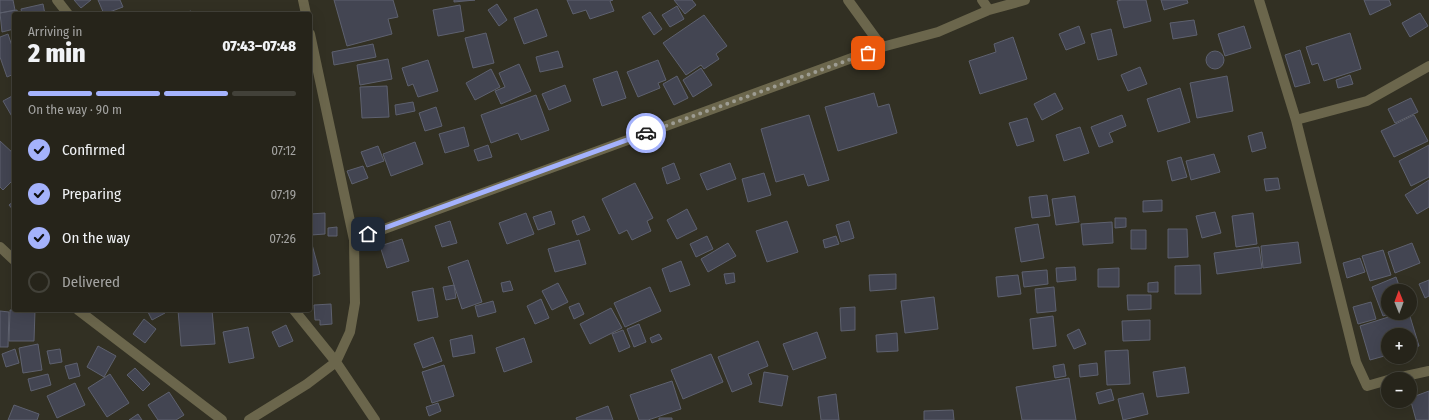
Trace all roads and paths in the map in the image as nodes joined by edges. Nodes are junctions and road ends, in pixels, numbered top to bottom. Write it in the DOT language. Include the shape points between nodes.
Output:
graph roads {
  1 [pos="57,0"];
  2 [pos="303,0"];
  3 [pos="848,0"];
  4 [pos="982,0"];
  5 [pos="1025,0"];
  6 [pos="1259,0"];
  7 [pos="989,10"];
  8 [pos="66,12"];
  9 [pos="306,12"];
  10 [pos="312,43"];
  11 [pos="882,47"];
  12 [pos="1429,66"];
  13 [pos="1296,120"];
  14 [pos="354,240"];
  15 [pos="0,248"];
  16 [pos="12,258"];
  17 [pos="81,312"];
  18 [pos="296,312"];
  19 [pos="336,362"];
  20 [pos="1429,371"];
  21 [pos="1417,374"];
  22 [pos="1381,382"];
  23 [pos="222,420"];
  24 [pos="249,420"];
  25 [pos="375,420"];
  1 -- 8 [label="street"];
  2 -- 9 [label="street"];
  3 -- 11 [label="street"];
  4 -- 7 [label="street"];
  5 -- 7 [label="street"];
  6 -- 13 [label="street"];
  7 -- 11 [label="street" via="938,32"];
  10 -- 14 [label="street"];
  11 -- 14 [label="street"];
  12 -- 13 [label="street" via="1367,101"];
  13 -- 22 [label="street" via="1356,362 1367,386"];
  14 -- 19 [label="street" via="355,303 350,332"];
  15 -- 16 [label="street"];
  17 -- 23 [label="street"];
  18 -- 19 [label="street"];
  19 -- 24 [label="street" via="307,384"];
  19 -- 25 [label="street"];
  20 -- 21 [label="street"];
}
